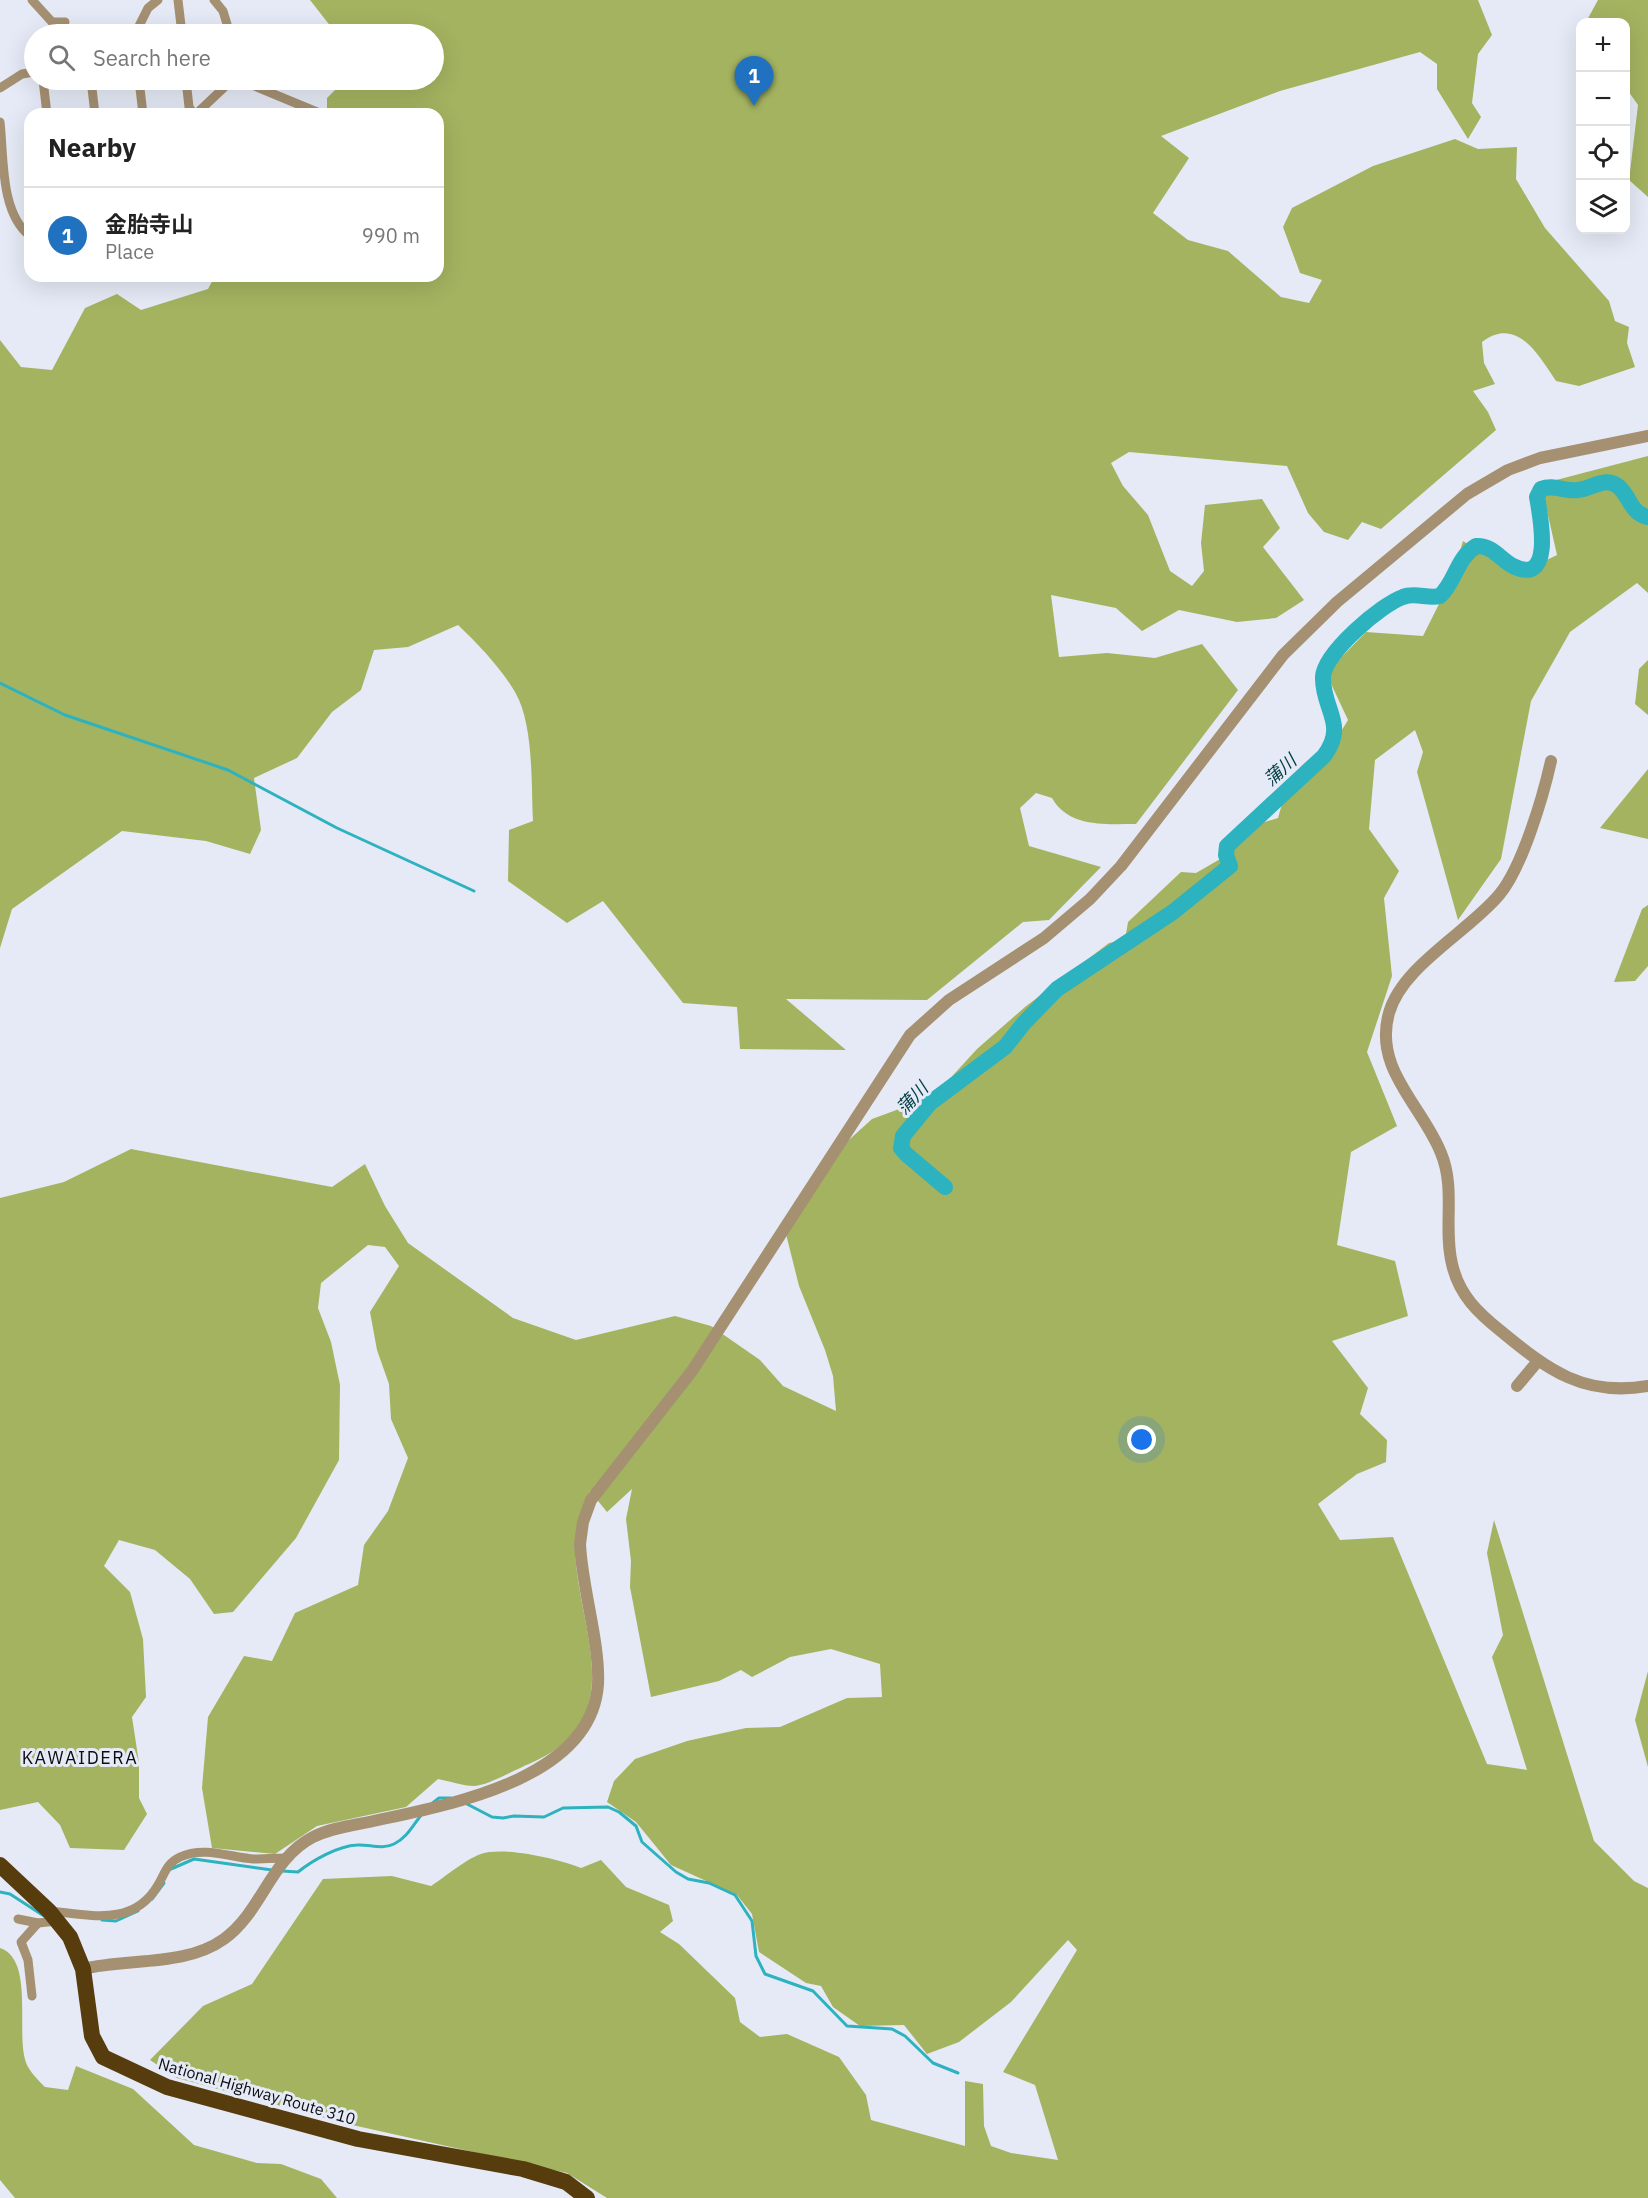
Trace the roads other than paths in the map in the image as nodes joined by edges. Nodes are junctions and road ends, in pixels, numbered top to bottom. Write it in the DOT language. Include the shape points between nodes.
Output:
graph roads {
  1 [pos="32,0"];
  2 [pos="158,0"];
  3 [pos="178,0"];
  4 [pos="214,0"];
  5 [pos="65,22"];
  6 [pos="140,24"];
  7 [pos="181,24"];
  8 [pos="227,24"];
  9 [pos="24,74"];
  10 [pos="0,88"];
  11 [pos="45,90"];
  12 [pos="92,90"];
  13 [pos="140,90"];
  14 [pos="187,90"];
  15 [pos="221,90"];
  16 [pos="264,90"];
  17 [pos="46,108"];
  18 [pos="93,108"];
  19 [pos="142,108"];
  20 [pos="190,108"];
  21 [pos="202,108"];
  22 [pos="307,108"];
  23 [pos="0,122"];
  24 [pos="24,230"];
  25 [pos="1648,436"];
  26 [pos="1551,761"];
  27 [pos="1538,1361"];
  28 [pos="1517,1386"];
  29 [pos="1648,1386"];
  30 [pos="283,1861"];
  31 [pos="0,1865"];
  32 [pos="50,1917"];
  33 [pos="18,1919"];
  34 [pos="83,1969"];
  35 [pos="32,1996"];
  36 [pos="586,2198"];
  1 -- 5 [label="street" via="52,22"];
  2 -- 6 [label="street" via="148,8"];
  3 -- 7 [label="street"];
  4 -- 8 [label="street" via="224,11"];
  9 -- 10 [label="street"];
  11 -- 17 [label="street"];
  12 -- 18 [label="street"];
  13 -- 19 [label="street"];
  14 -- 20 [label="street"];
  15 -- 21 [label="street"];
  16 -- 22 [label="street"];
  23 -- 24 [label="street" via="9,207"];
  25 -- 30 [label="street" via="1540,458 1508,470 1467,494 1337,602 1283,655 1121,866 1090,899 1052,933 949,1000 910,1035 687,1378 591,1500 580,1544 598,1681 596,1703 585,1727 571,1744 550,1763 511,1782 413,1812 326,1832 303,1842"];
  26 -- 27 [label="street" via="1508,883 1487,908 1403,985 1392,1004 1385,1035 1394,1072 1444,1160 1450,1193 1449,1252 1459,1286 1478,1312"];
  27 -- 28 [label="street"];
  27 -- 29 [label="street" via="1560,1375 1590,1385"];
  30 -- 32 [label="street" via="202,1852 174,1860 153,1893 139,1906 117,1916"];
  30 -- 34 [label="street" via="242,1922 212,1946 186,1955"];
  31 -- 32 [label="highway, National Highway Route 310"];
  32 -- 33 [label="street"];
  32 -- 34 [label="highway, National Highway Route 310" via="70,1937"];
  32 -- 35 [label="street" via="21,1942 28,1960"];
  34 -- 36 [label="highway, National Highway Route 310" via="92,2037 103,2057 114,2063 167,2086 358,2139 523,2169 566,2182"];
}
